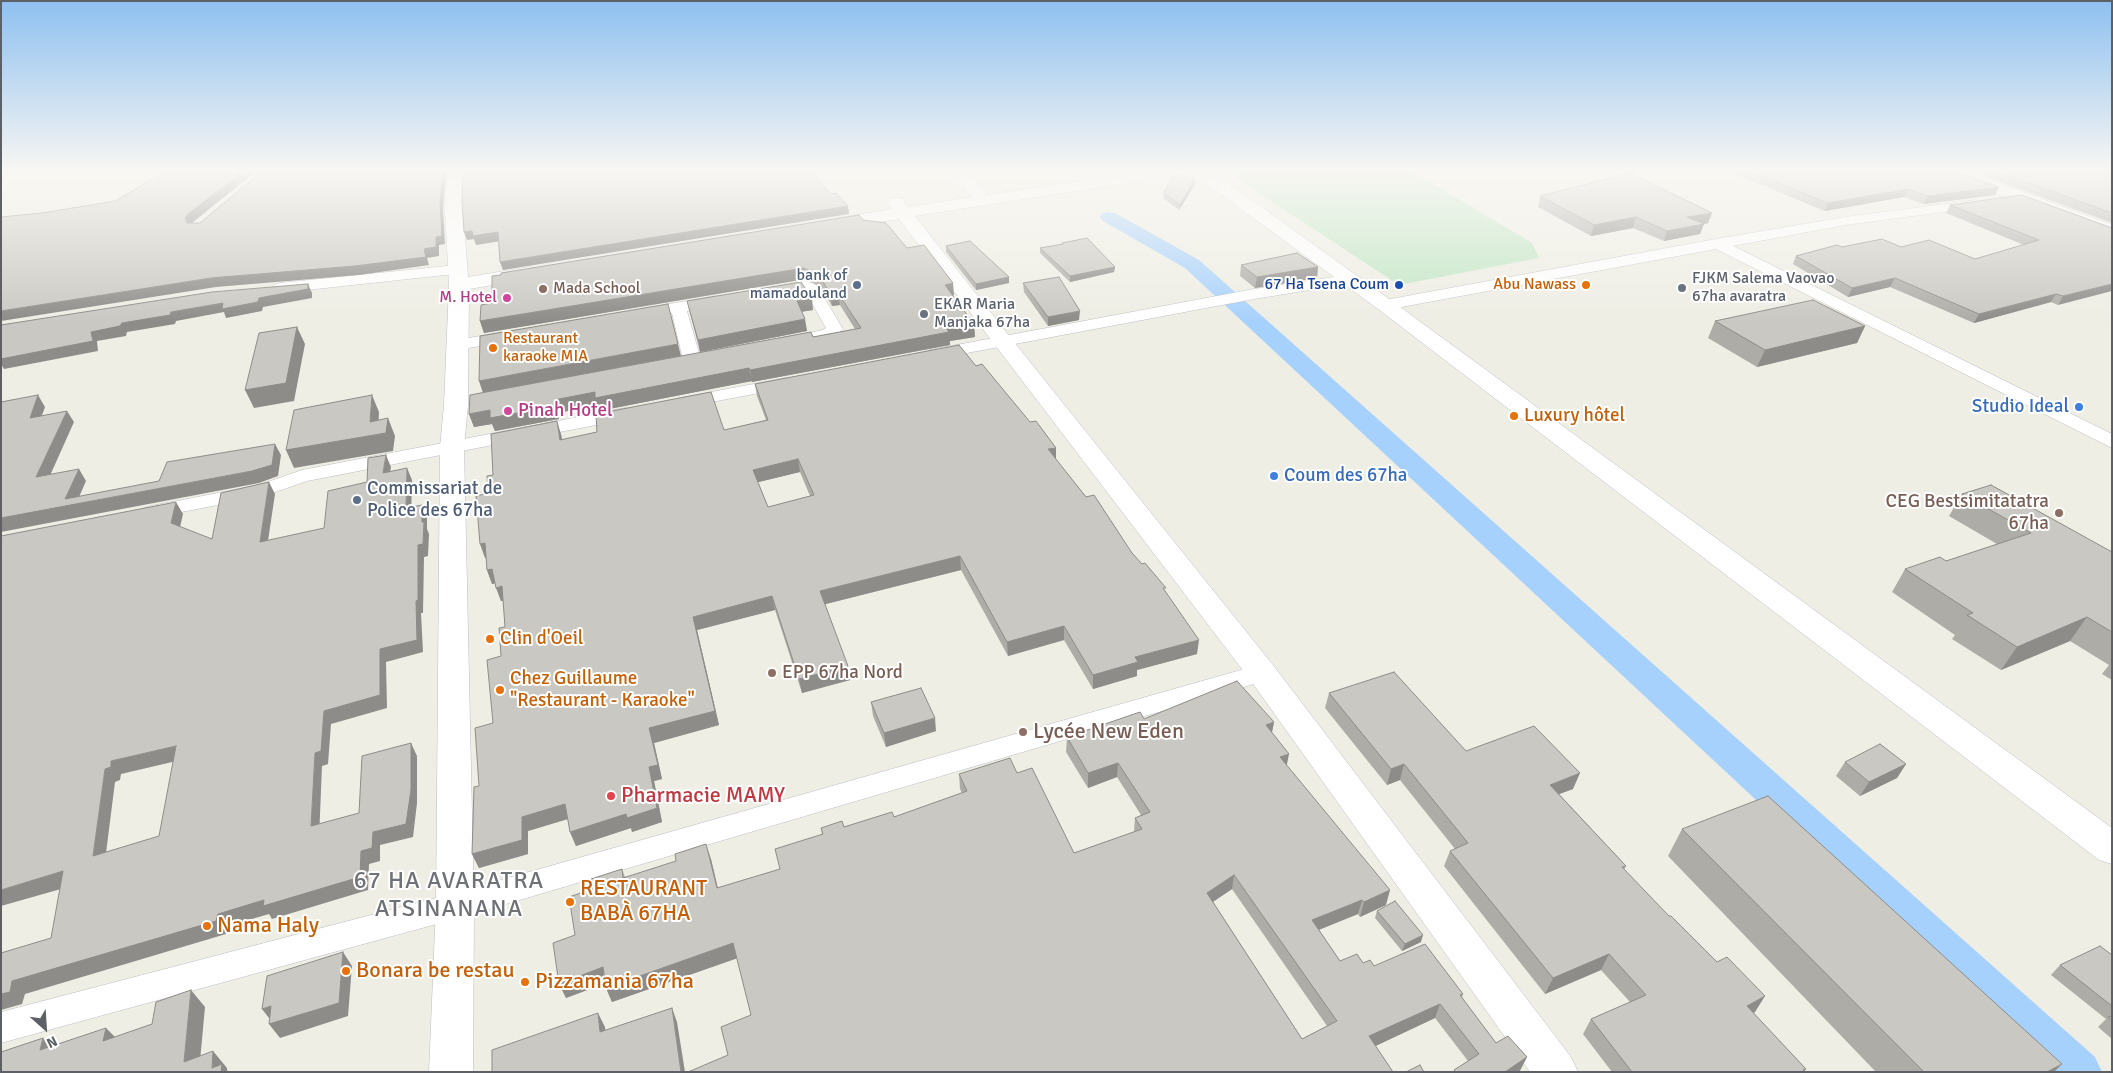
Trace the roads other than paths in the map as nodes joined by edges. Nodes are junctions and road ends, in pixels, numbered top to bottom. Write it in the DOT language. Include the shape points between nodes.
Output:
graph roads {
  1 [pos="455,222"];
  2 [pos="812,222"];
  3 [pos="910,222"];
  4 [pos="1273,222"];
  5 [pos="1840,222"];
  6 [pos="2089,222"];
  7 [pos="806,223"];
  8 [pos="2112,231"];
  9 [pos="1716,243"];
  10 [pos="542,264"];
  11 [pos="459,277"];
  12 [pos="1348,280"];
  13 [pos="265,290"];
  14 [pos="756,294"];
  15 [pos="727,299"];
  16 [pos="1385,305"];
  17 [pos="678,307"];
  18 [pos="621,317"];
  19 [pos="525,334"];
  20 [pos="1002,342"];
  21 [pos="458,345"];
  22 [pos="767,346"];
  23 [pos="711,357"];
  24 [pos="913,358"];
  25 [pos="692,360"];
  26 [pos="673,364"];
  27 [pos="805,379"];
  28 [pos="668,405"];
  29 [pos="638,411"];
  30 [pos="2112,442"];
  31 [pos="452,447"];
  32 [pos="130,516"];
  33 [pos="1262,673"];
  34 [pos="2112,849"];
  35 [pos="455,906"];
  36 [pos="1,1028"];
  37 [pos="451,1072"];
  38 [pos="1556,1072"];
  1 -- 11 [label="main road"];
  2 -- 7 [label="main road"];
  3 -- 20 [label="main road"];
  4 -- 12 [label="main road"];
  5 -- 9 [label="street"];
  6 -- 8 [label="main road"];
  9 -- 16 [label="street"];
  9 -- 30 [label="street"];
  10 -- 11 [label="main road"];
  11 -- 13 [label="street"];
  11 -- 21 [label="main road"];
  12 -- 16 [label="main road"];
  12 -- 20 [label="street" via="1254,294"];
  14 -- 22 [label="street" via="810,287 835,329 823,336"];
  15 -- 17 [label="street"];
  16 -- 34 [label="main road"];
  17 -- 18 [label="street"];
  17 -- 25 [label="street"];
  19 -- 21 [label="street"];
  20 -- 24 [label="street"];
  20 -- 33 [label="main road"];
  21 -- 31 [label="main road" via="465,404"];
  23 -- 25 [label="street"];
  25 -- 26 [label="street"];
  27 -- 28 [label="street"];
  29 -- 31 [label="street"];
  31 -- 32 [label="street" via="302,476 264,490"];
  31 -- 35 [label="main road"];
  33 -- 35 [label="street"];
  33 -- 38 [label="main road"];
  35 -- 36 [label="street"];
  35 -- 37 [label="main road"];
}
